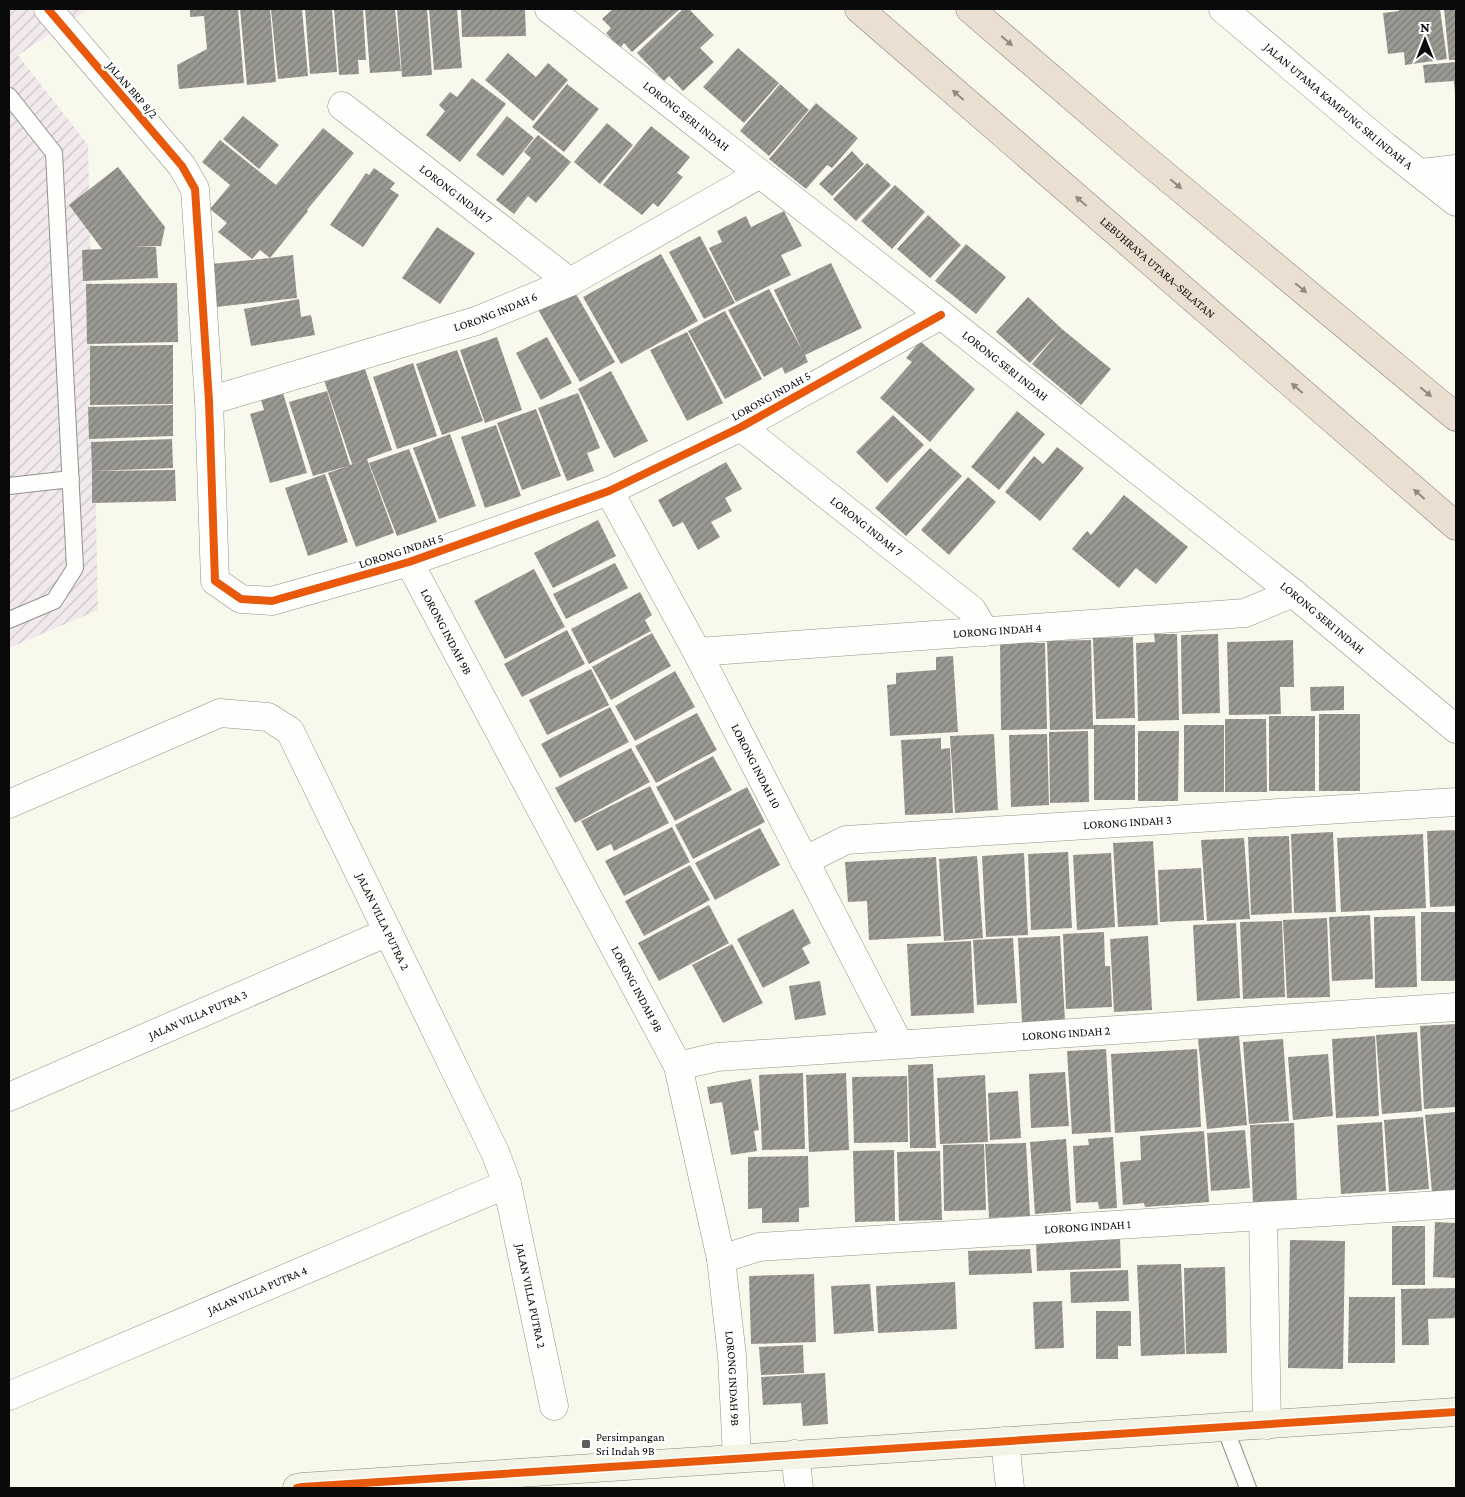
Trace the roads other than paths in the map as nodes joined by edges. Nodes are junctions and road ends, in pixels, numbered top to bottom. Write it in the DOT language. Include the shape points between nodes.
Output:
graph roads {
  1 [pos="48,9"];
  2 [pos="549,9"];
  3 [pos="859,9"];
  4 [pos="970,9"];
  5 [pos="1223,9"];
  6 [pos="9,96"];
  7 [pos="342,106"];
  8 [pos="1456,169"];
  9 [pos="1420,173"];
  10 [pos="760,174"];
  11 [pos="195,190"];
  12 [pos="1456,202"];
  13 [pos="570,282"];
  14 [pos="941,315"];
  15 [pos="209,401"];
  16 [pos="1456,417"];
  17 [pos="741,426"];
  18 [pos="71,479"];
  19 [pos="9,486"];
  20 [pos="610,490"];
  21 [pos="1456,526"];
  22 [pos="409,562"];
  23 [pos="1293,593"];
  24 [pos="9,620"];
  25 [pos="985,632"];
  26 [pos="697,652"];
  27 [pos="1456,729"];
  28 [pos="1456,802"];
  29 [pos="9,804"];
  30 [pos="804,861"];
  31 [pos="388,932"];
  32 [pos="1456,1008"];
  33 [pos="899,1044"];
  34 [pos="678,1066"];
  35 [pos="9,1097"];
  36 [pos="507,1184"];
  37 [pos="1456,1204"];
  38 [pos="1263,1216"];
  39 [pos="721,1259"];
  40 [pos="9,1396"];
  41 [pos="554,1406"];
  42 [pos="1456,1412"];
  43 [pos="1267,1424"];
  44 [pos="1226,1428"];
  45 [pos="1005,1441"];
  46 [pos="795,1454"];
  47 [pos="737,1458"];
  48 [pos="297,1488"];
  49 [pos="799,1488"];
  50 [pos="1010,1488"];
  51 [pos="1248,1488"];
  1 -- 11 [label="street, JALAN BRP 8/2" via="182,166"];
  2 -- 10 [label="street, LORONG SERI INDAH"];
  21 -- 3 [label="highway, LEBUHRAYA UTARA–SELATAN, one-way"];
  4 -- 16 [label="highway, one-way"];
  5 -- 9 [label="street, JALAN UTAMA KAMPUNG SRI INDAH A"];
  6 -- 18 [label="lane" via="54,153"];
  7 -- 13 [label="street, LORONG INDAH 7"];
  8 -- 9 [label="street"];
  9 -- 12 [label="street, JALAN UTAMA KAMPUNG SRI INDAH A"];
  10 -- 13 [label="street, LORONG INDAH 6"];
  10 -- 14 [label="street, LORONG SERI INDAH"];
  11 -- 15 [label="street, LORONG INDAH 5"];
  13 -- 15 [label="street, LORONG INDAH 6" via="476,321"];
  14 -- 17 [label="street, LORONG INDAH 5"];
  14 -- 23 [label="street, LORONG SERI INDAH"];
  15 -- 22 [label="street, LORONG INDAH 5" via="215,581 240,599 272,602"];
  17 -- 20 [label="street, LORONG INDAH 5"];
  17 -- 25 [label="street, LORONG INDAH 7" via="972,610"];
  18 -- 19 [label="lane"];
  18 -- 24 [label="lane" via="76,568 54,600"];
  20 -- 22 [label="street, LORONG INDAH 5"];
  20 -- 26 [label="street, LORONG INDAH 10"];
  22 -- 34 [label="street, LORONG INDAH 9B"];
  23 -- 25 [label="street, LORONG INDAH 4" via="1245,613"];
  23 -- 27 [label="street, LORONG SERI INDAH"];
  25 -- 26 [label="street, LORONG INDAH 4"];
  26 -- 30 [label="street, LORONG INDAH 10"];
  28 -- 30 [label="street, LORONG INDAH 3" via="846,840"];
  29 -- 31 [label="street, JALAN VILLA PUTRA 2" via="220,713 268,717 290,730"];
  30 -- 33 [label="street, LORONG INDAH 10"];
  31 -- 35 [label="street, JALAN VILLA PUTRA 3"];
  31 -- 36 [label="street, JALAN VILLA PUTRA 2" via="496,1152"];
  32 -- 33 [label="street, LORONG INDAH 2"];
  33 -- 34 [label="street, LORONG INDAH 2" via="716,1056"];
  34 -- 39 [label="street, LORONG INDAH 9B"];
  36 -- 40 [label="street, JALAN VILLA PUTRA 4"];
  36 -- 41 [label="street, JALAN VILLA PUTRA 2"];
  37 -- 38 [label="street, LORONG INDAH 1"];
  38 -- 39 [label="street, LORONG INDAH 1" via="759,1247"];
  38 -- 43 [label="street"];
  39 -- 47 [label="street, LORONG INDAH 9B" via="732,1356"];
  42 -- 43 [label="street"];
  43 -- 44 [label="street"];
  44 -- 45 [label="street"];
  44 -- 51 [label="lane"];
  45 -- 46 [label="street"];
  45 -- 50 [label="street"];
  46 -- 47 [label="street"];
  46 -- 49 [label="street"];
  47 -- 48 [label="street"];
}
